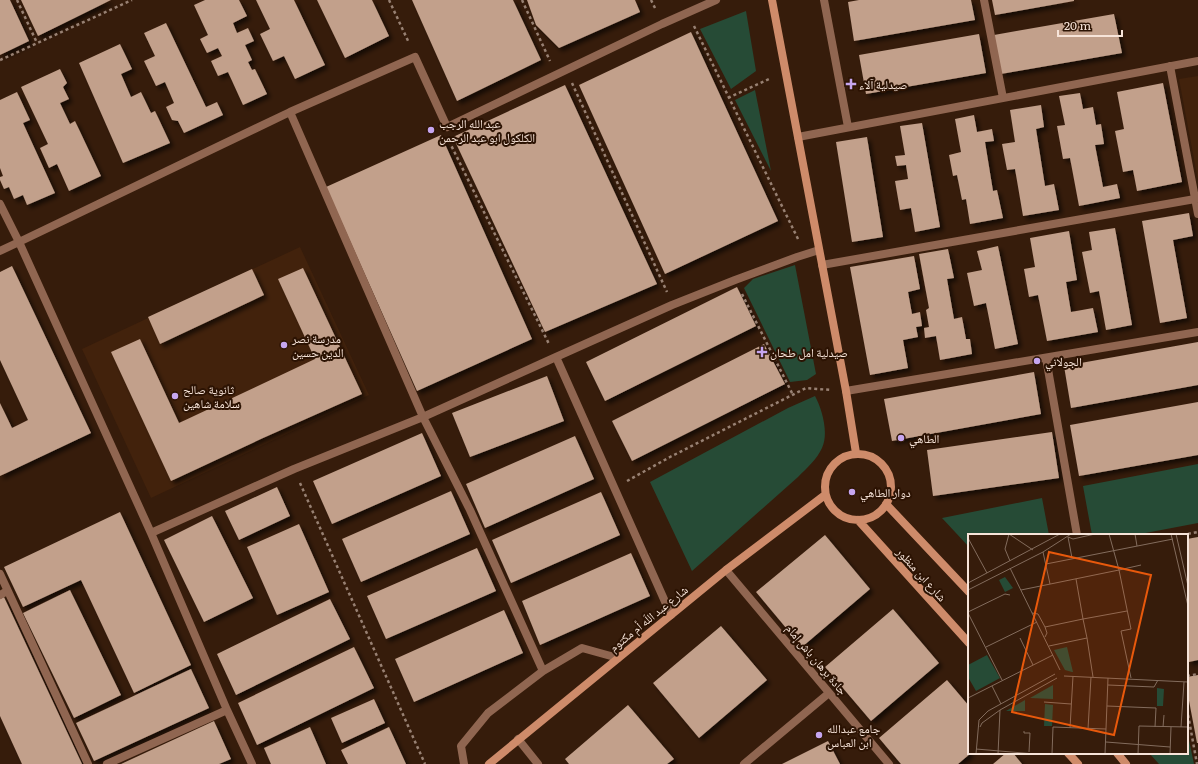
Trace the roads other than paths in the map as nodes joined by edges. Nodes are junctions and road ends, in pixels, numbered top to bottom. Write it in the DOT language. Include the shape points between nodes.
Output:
graph roads {
  1 [pos="716,0"];
  2 [pos="772,0"];
  3 [pos="824,0"];
  4 [pos="984,0"];
  5 [pos="1198,61"];
  6 [pos="1170,66"];
  7 [pos="1002,98"];
  8 [pos="290,112"];
  9 [pos="848,127"];
  10 [pos="798,137"];
  11 [pos="1195,199"];
  12 [pos="0,204"];
  13 [pos="1198,214"];
  14 [pos="19,242"];
  15 [pos="819,250"];
  16 [pos="0,251"];
  17 [pos="822,265"];
  18 [pos="1198,332"];
  19 [pos="556,357"];
  20 [pos="1046,358"];
  21 [pos="846,391"];
  22 [pos="423,417"];
  23 [pos="856,453"];
  24 [pos="825,495"];
  25 [pos="886,504"];
  26 [pos="858,520"];
  27 [pos="152,533"];
  28 [pos="1077,534"];
  29 [pos="726,570"];
  30 [pos="0,574"];
  31 [pos="968,591"];
  32 [pos="4,593"];
  33 [pos="671,615"];
  34 [pos="968,642"];
  35 [pos="618,658"];
  36 [pos="543,671"];
  37 [pos="829,693"];
  38 [pos="227,710"];
  39 [pos="518,740"];
  40 [pos="1069,754"];
  41 [pos="1118,754"];
  42 [pos="88,764"];
  43 [pos="107,764"];
  44 [pos="252,764"];
  45 [pos="464,764"];
  46 [pos="489,764"];
  47 [pos="538,764"];
  48 [pos="744,764"];
  49 [pos="889,764"];
  50 [pos="1078,764"];
  51 [pos="1126,764"];
  1 -- 8 [label="street" via="447,127 415,56"];
  2 -- 10 [label="main road"];
  3 -- 9 [label="street"];
  4 -- 7 [label="street"];
  5 -- 6 [label="street"];
  6 -- 7 [label="street"];
  6 -- 11 [label="street"];
  7 -- 9 [label="street"];
  8 -- 14 [label="street"];
  8 -- 22 [label="street"];
  9 -- 10 [label="street"];
  10 -- 15 [label="main road"];
  11 -- 13 [label="street"];
  11 -- 17 [label="street"];
  12 -- 14 [label="street"];
  14 -- 16 [label="street"];
  14 -- 27 [label="street"];
  15 -- 17 [label="main road"];
  15 -- 19 [label="street" via="672,305"];
  17 -- 21 [label="main road"];
  18 -- 20 [label="street"];
  19 -- 22 [label="street"];
  19 -- 33 [label="street"];
  20 -- 21 [label="street"];
  20 -- 28 [label="street"];
  21 -- 23 [label="main road"];
  22 -- 27 [label="street" via="294,469"];
  22 -- 36 [label="street" via="470,510"];
  23 -- 24 [label="main road" via="846,455 831,467 826,475"];
  23 -- 25 [label="main road" via="876,459 889,475 890,495"];
  24 -- 26 [label="main road" via="837,514 847,519"];
  24 -- 29 [label="main road, شارع عبد اللّه أم مكتوم"];
  25 -- 26 [label="main road" via="879,513"];
  25 -- 31 [label="main road, شارع ابن منظور"];
  26 -- 34 [label="main road, شارع ابن منظور"];
  27 -- 38 [label="street"];
  29 -- 33 [label="main road, شارع عبد اللّه أم مكتوم"];
  29 -- 37 [label="street, جادة برهان باش إمام"];
  30 -- 32 [label="street"];
  32 -- 42 [label="street"];
  33 -- 35 [label="main road, شارع عبد اللّه أم مكتوم"];
  35 -- 36 [label="street" via="582,648"];
  35 -- 39 [label="main road, شارع عبد اللّه أم مكتوم"];
  36 -- 45 [label="street" via="488,713 461,746"];
  37 -- 48 [label="street"];
  37 -- 49 [label="street, جادة برهان باش إمام"];
  38 -- 43 [label="street"];
  38 -- 44 [label="street"];
  39 -- 46 [label="main road, شارع عبد اللّه أم مكتوم"];
  39 -- 47 [label="street"];
  40 -- 50 [label="main road"];
  41 -- 51 [label="main road"];
}
